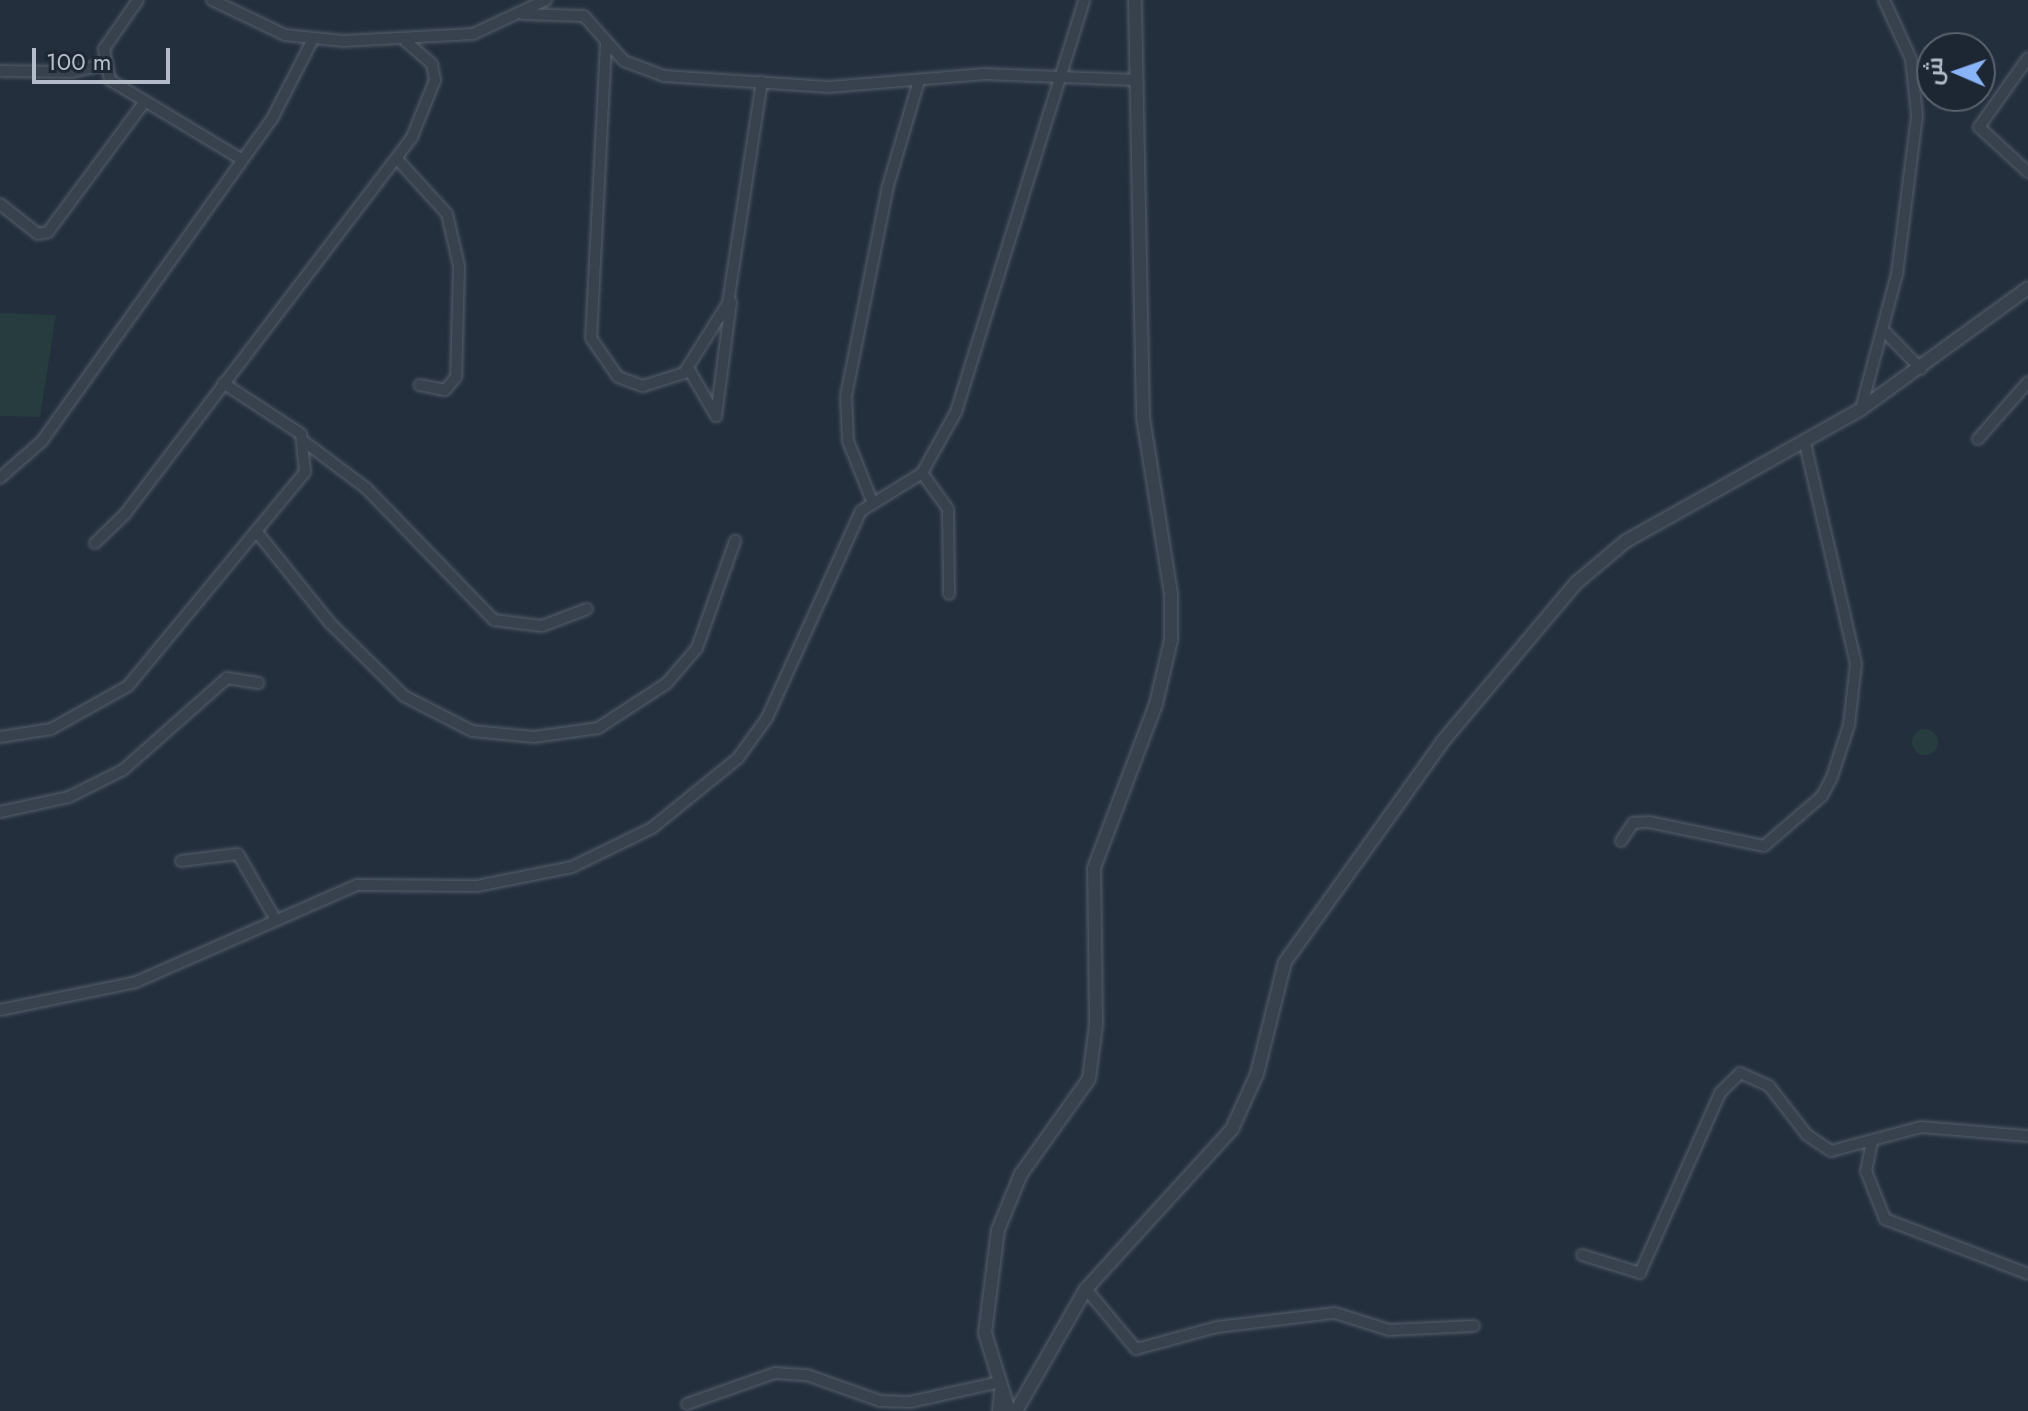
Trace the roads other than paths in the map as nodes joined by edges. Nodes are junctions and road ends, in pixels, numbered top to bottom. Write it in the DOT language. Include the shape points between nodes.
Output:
graph roads {
  1 [pos="138,0"];
  2 [pos="212,0"];
  3 [pos="546,0"];
  4 [pos="1084,0"];
  5 [pos="1135,0"];
  6 [pos="1884,0"];
  7 [pos="523,14"];
  8 [pos="312,41"];
  9 [pos="406,41"];
  10 [pos="606,44"];
  11 [pos="2028,58"];
  12 [pos="102,65"];
  13 [pos="0,71"];
  14 [pos="1056,80"];
  15 [pos="1136,80"];
  16 [pos="919,81"];
  17 [pos="762,82"];
  18 [pos="143,104"];
  19 [pos="241,159"];
  20 [pos="397,159"];
  21 [pos="2028,172"];
  22 [pos="0,204"];
  23 [pos="733,280"];
  24 [pos="2028,288"];
  25 [pos="1886,333"];
  26 [pos="688,368"];
  27 [pos="1921,369"];
  28 [pos="2028,382"];
  29 [pos="223,383"];
  30 [pos="419,385"];
  31 [pos="1861,409"];
  32 [pos="1978,439"];
  33 [pos="306,443"];
  34 [pos="1805,443"];
  35 [pos="922,473"];
  36 [pos="0,478"];
  37 [pos="872,501"];
  38 [pos="256,531"];
  39 [pos="735,541"];
  40 [pos="95,543"];
  41 [pos="949,594"];
  42 [pos="587,609"];
  43 [pos="259,683"];
  44 [pos="0,737"];
  45 [pos="0,812"];
  46 [pos="1621,841"];
  47 [pos="181,861"];
  48 [pos="276,920"];
  49 [pos="0,1010"];
  50 [pos="2028,1136"];
  51 [pos="1872,1141"];
  52 [pos="1582,1255"];
  53 [pos="2028,1274"];
  54 [pos="1086,1289"];
  55 [pos="1474,1326"];
  56 [pos="998,1387"];
  57 [pos="687,1404"];
  58 [pos="1006,1410"];
  1 -- 12 [label="street" via="104,49"];
  2 -- 8 [label="street"];
  3 -- 7 [label="street"];
  4 -- 14 [label="street"];
  5 -- 15 [label="street"];
  6 -- 25 [label="street" via="1911,59 1917,115"];
  7 -- 9 [label="street" via="473,34"];
  7 -- 10 [label="street" via="577,13"];
  8 -- 9 [label="street"];
  8 -- 19 [label="street" via="297,79"];
  9 -- 20 [label="street" via="432,64 435,80"];
  10 -- 17 [label="street" via="646,72"];
  10 -- 26 [label="street" via="591,338 618,377 643,386 671,382"];
  11 -- 21 [label="street" via="1979,122 1989,144"];
  12 -- 13 [label="street" via="72,72"];
  12 -- 18 [label="street"];
  14 -- 15 [label="street"];
  14 -- 16 [label="street" via="984,74"];
  14 -- 35 [label="street" via="978,357"];
  15 -- 56 [label="street" via="1143,417 1171,594 1171,640 1156,704 1094,868 1096,1024 1089,1079 1021,1174 998,1230 985,1333"];
  16 -- 17 [label="street"];
  16 -- 37 [label="street" via="888,186 846,396 848,441"];
  17 -- 23 [label="street"];
  18 -- 19 [label="street"];
  18 -- 22 [label="street" via="48,232 38,234"];
  19 -- 36 [label="street" via="42,441"];
  20 -- 29 [label="street"];
  20 -- 30 [label="street" via="447,214 459,266 456,377 445,390"];
  23 -- 26 [label="street" via="713,333"];
  23 -- 26 [label="street" via="716,416"];
  24 -- 27 [label="street"];
  25 -- 27 [label="street"];
  25 -- 31 [label="street"];
  27 -- 31 [label="street"];
  28 -- 32 [label="street"];
  29 -- 33 [label="street" via="290,423"];
  29 -- 40 [label="street" via="125,514"];
  31 -- 34 [label="street"];
  33 -- 38 [label="street" via="305,472"];
  33 -- 42 [label="street" via="366,488 494,620 542,626"];
  34 -- 46 [label="street" via="1856,664 1849,725 1829,784 1764,846 1649,822 1633,823"];
  34 -- 54 [label="street" via="1626,541 1576,583 1496,676 1285,962 1257,1074 1232,1129"];
  35 -- 37 [label="street"];
  35 -- 41 [label="street" via="948,509"];
  37 -- 48 [label="street" via="856,520 756,737 652,828 551,873 477,886 377,881"];
  38 -- 39 [label="street" via="330,623 404,696 472,731 534,737 598,728 667,683 697,648"];
  38 -- 44 [label="street" via="128,686 51,729"];
  43 -- 45 [label="street" via="227,678 123,770 69,797"];
  47 -- 48 [label="street" via="238,854"];
  48 -- 49 [label="street" via="136,982"];
  50 -- 51 [label="street" via="1942,1127"];
  51 -- 52 [label="street" via="1843,1151 1822,1147 1769,1086 1740,1073 1720,1093 1640,1273"];
  51 -- 53 [label="street" via="1866,1171 1885,1219"];
  54 -- 55 [label="street" via="1136,1349 1217,1327 1311,1315 1345,1314 1389,1330"];
  54 -- 58 [label="street" via="1029,1383"];
  56 -- 57 [label="street" via="910,1402 880,1401 807,1375 775,1373"];
  56 -- 58 [label="street"];
}
